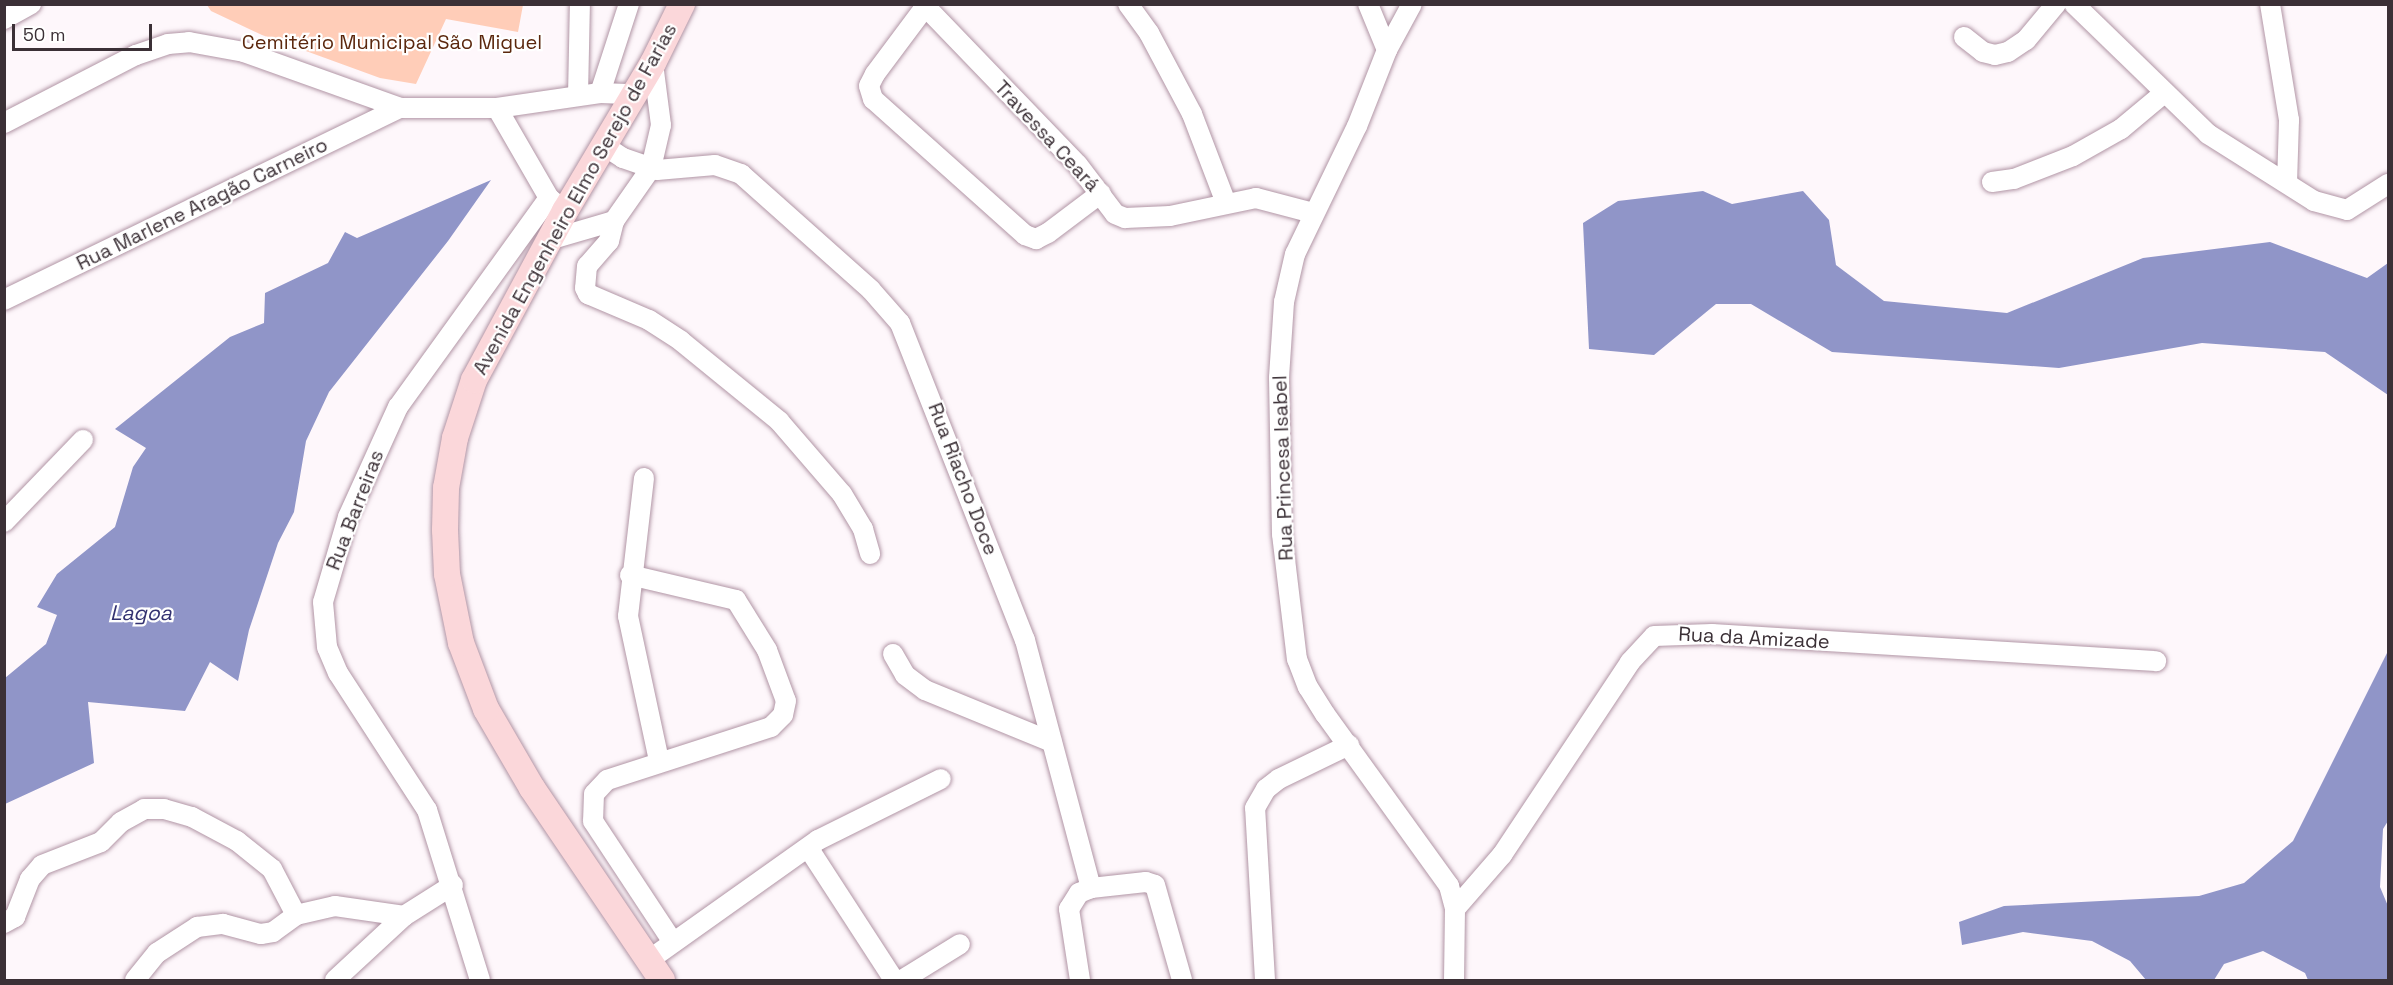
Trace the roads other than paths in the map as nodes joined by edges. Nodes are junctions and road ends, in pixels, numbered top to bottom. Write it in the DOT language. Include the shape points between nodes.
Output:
graph roads {
  1 [pos="31,4"];
  2 [pos="580,4"];
  3 [pos="629,4"];
  4 [pos="682,4"];
  5 [pos="1128,4"];
  6 [pos="1368,4"];
  7 [pos="1412,4"];
  8 [pos="2055,4"];
  9 [pos="2074,4"];
  10 [pos="2270,4"];
  11 [pos="924,6"];
  12 [pos="4,20"];
  13 [pos="1964,37"];
  14 [pos="1387,50"];
  15 [pos="653,63"];
  16 [pos="600,93"];
  17 [pos="2164,93"];
  18 [pos="634,94"];
  19 [pos="578,96"];
  20 [pos="400,108"];
  21 [pos="497,108"];
  22 [pos="4,123"];
  23 [pos="603,145"];
  24 [pos="651,168"];
  25 [pos="1992,183"];
  26 [pos="2287,183"];
  27 [pos="2388,184"];
  28 [pos="1101,193"];
  29 [pos="1226,203"];
  30 [pos="557,204"];
  31 [pos="1313,213"];
  32 [pos="614,221"];
  33 [pos="549,240"];
  34 [pos="4,300"];
  35 [pos="83,440"];
  36 [pos="644,478"];
  37 [pos="4,522"];
  38 [pos="870,554"];
  39 [pos="630,575"];
  40 [pos="893,654"];
  41 [pos="2156,661"];
  42 [pos="1052,742"];
  43 [pos="1349,745"];
  44 [pos="659,760"];
  45 [pos="941,779"];
  46 [pos="809,849"];
  47 [pos="453,885"];
  48 [pos="1091,888"];
  49 [pos="1455,909"];
  50 [pos="296,915"];
  51 [pos="404,916"];
  52 [pos="4,923"];
  53 [pos="672,942"];
  54 [pos="960,944"];
  55 [pos="655,970"];
  56 [pos="135,981"];
  57 [pos="334,981"];
  58 [pos="480,981"];
  59 [pos="894,981"];
  60 [pos="902,981"];
  61 [pos="1080,981"];
  62 [pos="1182,981"];
  63 [pos="1265,981"];
  64 [pos="1454,981"];
  1 -- 12 [label="street"];
  2 -- 19 [label="street"];
  3 -- 16 [label="street"];
  4 -- 15 [label="main road, Avenida Engenheiro Elmo Serejo de Farias"];
  5 -- 29 [label="street" via="1149,33 1192,114"];
  6 -- 14 [label="street"];
  7 -- 14 [label="street, Rua Princesa Isabel"];
  8 -- 13 [label="street" via="2026,40 2008,52 1983,52"];
  9 -- 17 [label="street"];
  10 -- 26 [label="street" via="2289,120"];
  11 -- 28 [label="street, Travessa Ceará"];
  11 -- 28 [label="street" via="875,74 869,86 873,99 1030,237 1036,239 1048,233"];
  14 -- 31 [label="street, Rua Princesa Isabel" via="1357,126"];
  15 -- 18 [label="main road, Avenida Engenheiro Elmo Serejo de Farias"];
  15 -- 24 [label="street" via="660,125"];
  16 -- 18 [label="street"];
  16 -- 19 [label="street"];
  17 -- 25 [label="street" via="2121,129 2073,156 2039,171"];
  17 -- 26 [label="street" via="2208,134"];
  18 -- 23 [label="main road, Avenida Engenheiro Elmo Serejo de Farias"];
  19 -- 21 [label="street"];
  20 -- 21 [label="street"];
  20 -- 22 [label="street" via="244,52 189,42 168,44 136,55"];
  20 -- 34 [label="street, Rua Marlene Aragão Carneiro"];
  21 -- 30 [label="street"];
  23 -- 24 [label="street, Rua Riacho Doce"];
  23 -- 30 [label="main road, Avenida Engenheiro Elmo Serejo de Farias"];
  24 -- 32 [label="street"];
  24 -- 42 [label="street, Rua Riacho Doce" via="715,165 741,174 893,312 918,363 1024,640"];
  26 -- 27 [label="street" via="2327,207 2347,210"];
  28 -- 29 [label="street, Travessa Ceará" via="1115,214 1125,218 1170,216"];
  29 -- 31 [label="street, Travessa Ceará" via="1266,200"];
  30 -- 33 [label="main road, Avenida Engenheiro Elmo Serejo de Farias"];
  30 -- 47 [label="street, Rua Barreiras" via="398,407 348,517 323,602 327,647 338,673 427,810"];
  31 -- 43 [label="street, Rua Princesa Isabel" via="1290,270 1284,302 1279,378 1282,534 1297,659 1308,687"];
  32 -- 33 [label="street"];
  32 -- 38 [label="street" via="609,241 587,266 588,294 649,320 681,341 779,421 842,494 863,529"];
  33 -- 55 [label="main road, Avenida Engenheiro Elmo Serejo de Farias" via="474,380 455,438 446,488 447,574 460,643 486,709 532,788"];
  35 -- 37 [label="street"];
  36 -- 39 [label="street"];
  39 -- 44 [label="street" via="630,632"];
  39 -- 44 [label="street" via="736,600 767,650 786,701 783,715 771,727"];
  40 -- 42 [label="street" via="905,675 925,690"];
  41 -- 49 [label="street, Rua da Amizade" via="1712,634 1654,636 1630,662 1502,855"];
  42 -- 48 [label="street, Rua Riacho Doce"];
  43 -- 49 [label="street, Rua Princesa Isabel" via="1443,875"];
  43 -- 63 [label="street" via="1280,779 1258,799 1254,844"];
  44 -- 53 [label="street" via="598,787 592,805 593,821"];
  45 -- 46 [label="street" via="849,823"];
  46 -- 53 [label="street"];
  46 -- 59 [label="street"];
  47 -- 51 [label="street"];
  47 -- 58 [label="street, Rua Barreiras"];
  48 -- 61 [label="street" via="1078,893 1069,909"];
  48 -- 62 [label="street" via="1146,882 1155,885"];
  49 -- 64 [label="street"];
  50 -- 51 [label="street" via="335,906"];
  50 -- 52 [label="street" via="272,869 237,842 192,818 164,809 144,809 121,822 101,842 42,865 30,879 15,917"];
  50 -- 56 [label="street" via="273,932 261,934 223,924 197,927 157,952"];
  51 -- 57 [label="street"];
  53 -- 55 [label="street"];
  54 -- 60 [label="street"];
}
